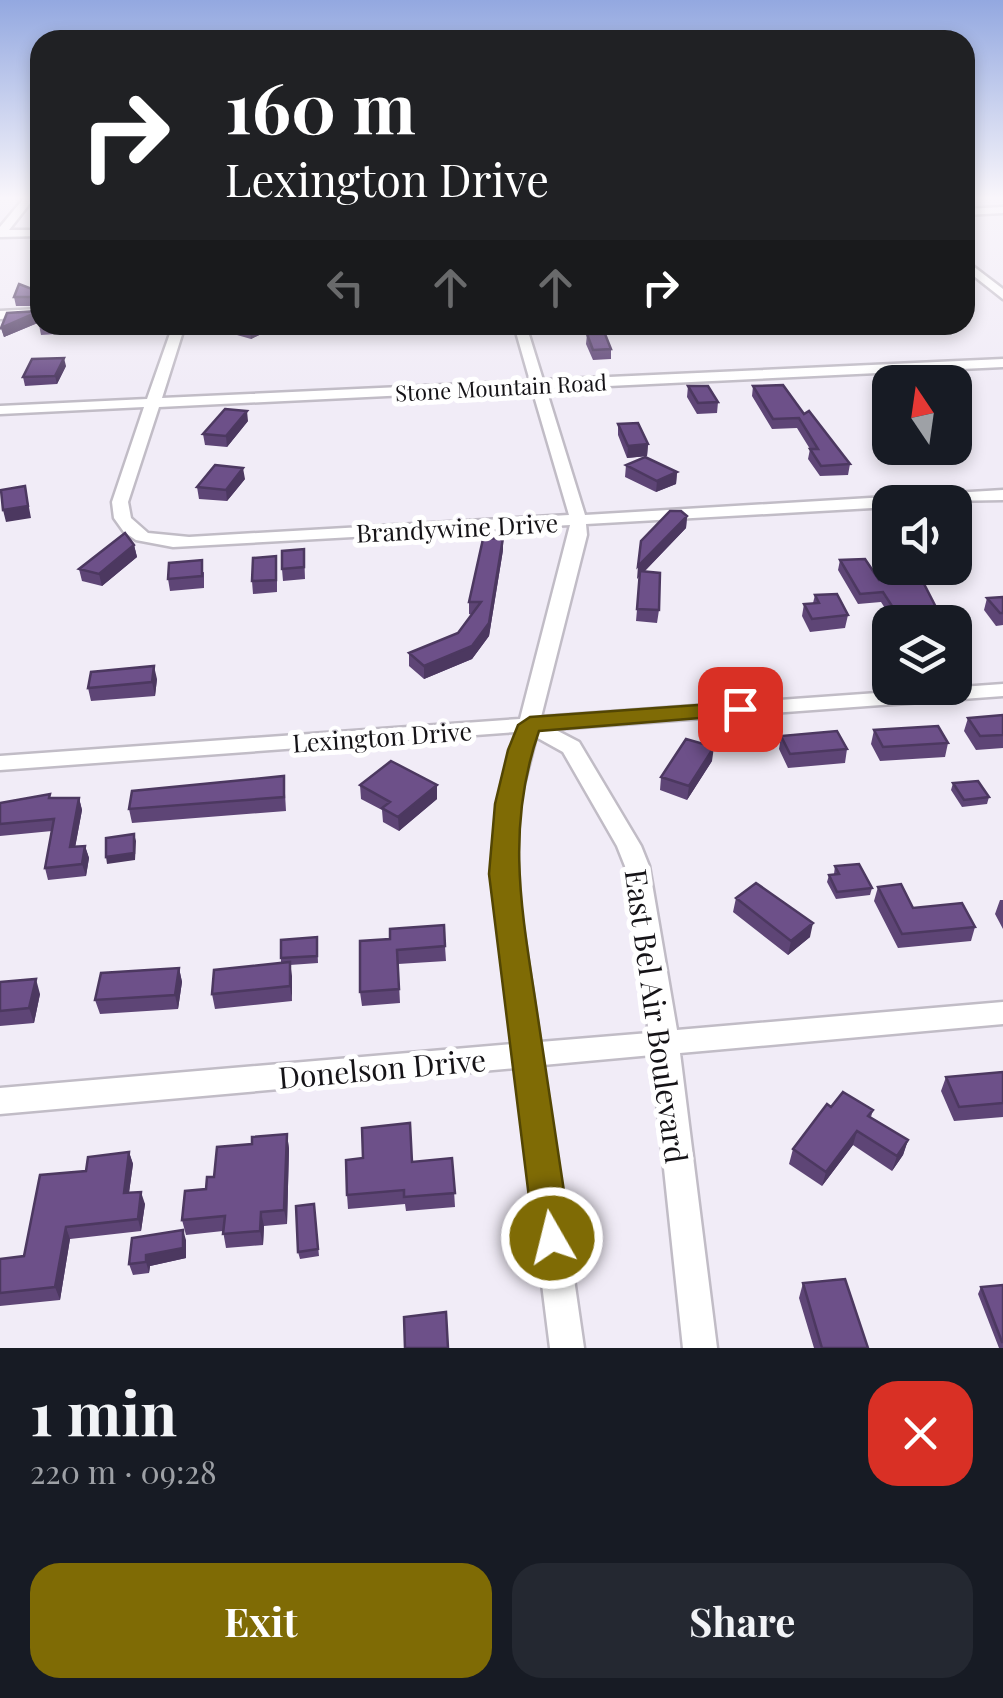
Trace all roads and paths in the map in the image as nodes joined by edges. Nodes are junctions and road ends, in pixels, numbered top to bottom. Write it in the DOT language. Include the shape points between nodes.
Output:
graph roads {
  1 [pos="975,272"];
  2 [pos="975,276"];
  3 [pos="980,276"];
  4 [pos="1003,296"];
  5 [pos="30,314"];
  6 [pos="0,315"];
  7 [pos="176,335"];
  8 [pos="523,335"];
  9 [pos="1003,364"];
  10 [pos="538,385"];
  11 [pos="155,403"];
  12 [pos="0,410"];
  13 [pos="1003,495"];
  14 [pos="578,520"];
  15 [pos="1003,690"];
  16 [pos="530,725"];
  17 [pos="0,763"];
  18 [pos="1003,1013"];
  19 [pos="665,1043"];
  20 [pos="527,1055"];
  21 [pos="0,1101"];
  22 [pos="567,1348"];
  23 [pos="700,1348"];
  1 -- 3 [label="street"];
  2 -- 3 [label="street"];
  3 -- 4 [label="street"];
  5 -- 6 [label="street"];
  7 -- 11 [label="street, Brandywine Drive"];
  8 -- 10 [label="street"];
  9 -- 10 [label="street, Stone Mountain Road"];
  10 -- 11 [label="street, Stone Mountain Road"];
  10 -- 14 [label="street"];
  11 -- 12 [label="street, Stone Mountain Road"];
  11 -- 14 [label="street, Brandywine Drive" via="120,514 132,532 154,540"];
  13 -- 14 [label="street, Brandywine Drive"];
  14 -- 16 [label="street"];
  15 -- 16 [label="street, Lexington Drive"];
  16 -- 17 [label="street, Lexington Drive"];
  16 -- 19 [label="street, East Bel Air Boulevard" via="571,748 629,846 643,890"];
  16 -- 20 [label="street" via="508,804 503,874"];
  18 -- 19 [label="street, Donelson Drive"];
  19 -- 20 [label="street, Donelson Drive"];
  19 -- 23 [label="street, East Bel Air Boulevard"];
  20 -- 21 [label="street, Donelson Drive"];
  20 -- 22 [label="street"];
}
